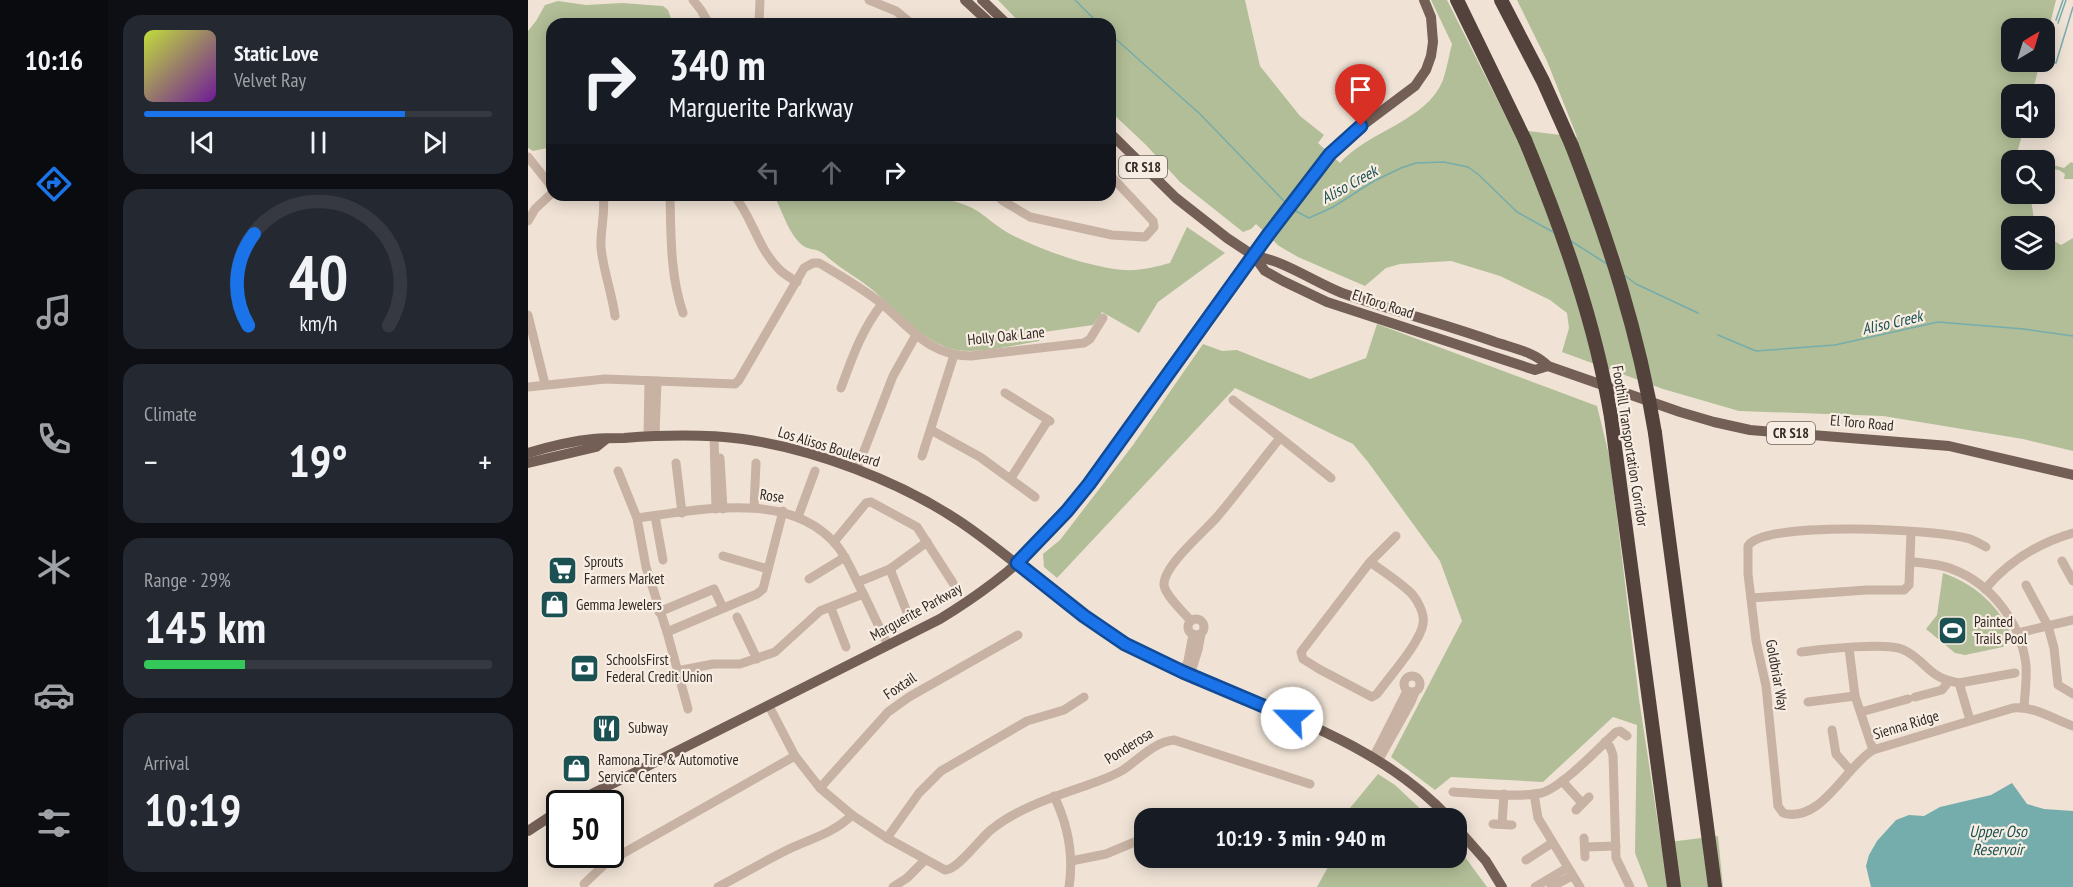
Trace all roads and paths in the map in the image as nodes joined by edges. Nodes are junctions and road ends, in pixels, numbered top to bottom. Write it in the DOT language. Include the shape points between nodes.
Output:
graph roads {
  1 [pos="693,0"];
  2 [pos="760,0"];
  3 [pos="869,0"];
  4 [pos="965,0"];
  5 [pos="982,0"];
  6 [pos="1424,0"];
  7 [pos="1457,0"];
  8 [pos="1501,0"];
  9 [pos="706,18"];
  10 [pos="759,18"];
  11 [pos="905,18"];
  12 [pos="984,18"];
  13 [pos="1001,18"];
  14 [pos="1116,140"];
  15 [pos="528,157"];
  16 [pos="546,180"];
  17 [pos="1116,181"];
  18 [pos="546,199"];
  19 [pos="604,201"];
  20 [pos="670,201"];
  21 [pos="739,201"];
  22 [pos="1003,201"];
  23 [pos="528,221"];
  24 [pos="1254,256"];
  25 [pos="797,282"];
  26 [pos="882,304"];
  27 [pos="683,313"];
  28 [pos="528,315"];
  29 [pos="615,316"];
  30 [pos="1103,318"];
  31 [pos="916,335"];
  32 [pos="954,355"];
  33 [pos="652,381"];
  34 [pos="545,384"];
  35 [pos="528,387"];
  36 [pos="841,388"];
  37 [pos="1005,393"];
  38 [pos="1233,400"];
  39 [pos="931,430"];
  40 [pos="651,436"];
  41 [pos="717,437"];
  42 [pos="1281,438"];
  43 [pos="606,439"];
  44 [pos="528,453"];
  45 [pos="922,456"];
  46 [pos="528,463"];
  47 [pos="676,463"];
  48 [pos="756,463"];
  49 [pos="857,469"];
  50 [pos="618,471"];
  51 [pos="815,471"];
  52 [pos="2073,475"];
  53 [pos="1011,478"];
  54 [pos="1331,478"];
  55 [pos="1035,497"];
  56 [pos="754,508"];
  57 [pos="720,509"];
  58 [pos="783,511"];
  59 [pos="682,513"];
  60 [pos="656,516"];
  61 [pos="798,517"];
  62 [pos="638,518"];
  63 [pos="1911,532"];
  64 [pos="2073,533"];
  65 [pos="1396,536"];
  66 [pos="834,542"];
  67 [pos="927,542"];
  68 [pos="1986,547"];
  69 [pos="723,556"];
  70 [pos="845,557"];
  71 [pos="663,560"];
  72 [pos="2062,561"];
  73 [pos="1371,562"];
  74 [pos="1911,562"];
  75 [pos="1017,563"];
  76 [pos="768,569"];
  77 [pos="890,569"];
  78 [pos="809,579"];
  79 [pos="2073,581"];
  80 [pos="858,582"];
  81 [pos="953,583"];
  82 [pos="2026,585"];
  83 [pos="1985,589"];
  84 [pos="863,594"];
  85 [pos="1751,598"];
  86 [pos="723,608"];
  87 [pos="831,608"];
  88 [pos="659,612"];
  89 [pos="908,615"];
  90 [pos="737,617"];
  91 [pos="2073,620"];
  92 [pos="2048,626"];
  93 [pos="667,632"];
  94 [pos="2018,633"];
  95 [pos="1018,635"];
  96 [pos="846,647"];
  97 [pos="885,647"];
  98 [pos="1849,648"];
  99 [pos="1801,652"];
  100 [pos="757,659"];
  101 [pos="1397,667"];
  102 [pos="677,671"];
  103 [pos="1186,673"];
  104 [pos="2014,673"];
  105 [pos="1391,676"];
  106 [pos="1949,681"];
  107 [pos="1959,683"];
  108 [pos="1409,686"];
  109 [pos="2073,694"];
  110 [pos="1855,696"];
  111 [pos="1084,697"];
  112 [pos="1808,702"];
  113 [pos="769,706"];
  114 [pos="2024,707"];
  115 [pos="688,709"];
  116 [pos="1861,712"];
  117 [pos="1970,720"];
  118 [pos="2073,726"];
  119 [pos="1832,730"];
  120 [pos="1627,736"];
  121 [pos="1605,742"];
  122 [pos="1873,750"];
  123 [pos="795,756"];
  124 [pos="1376,759"];
  125 [pos="1850,770"];
  126 [pos="1562,781"];
  127 [pos="1310,784"];
  128 [pos="820,788"];
  129 [pos="600,790"];
  130 [pos="1453,792"];
  131 [pos="1504,794"];
  132 [pos="1534,794"];
  133 [pos="1054,796"];
  134 [pos="1582,803"];
  135 [pos="1438,808"];
  136 [pos="1783,813"];
  137 [pos="852,815"];
  138 [pos="546,819"];
  139 [pos="1502,824"];
  140 [pos="528,831"];
  141 [pos="887,838"];
  142 [pos="1467,839"];
  143 [pos="1134,841"];
  144 [pos="1552,843"];
  145 [pos="1616,846"];
  146 [pos="1585,857"];
  147 [pos="925,860"];
  148 [pos="1526,860"];
  149 [pos="1071,861"];
  150 [pos="1570,872"];
  151 [pos="584,884"];
  152 [pos="718,887"];
  153 [pos="892,887"];
  154 [pos="1069,887"];
  155 [pos="1502,887"];
  156 [pos="1534,887"];
  157 [pos="1551,887"];
  158 [pos="1580,887"];
  159 [pos="1630,887"];
  160 [pos="1674,887"];
  161 [pos="1715,887"];
  1 -- 9 [label="street"];
  2 -- 10 [label="street"];
  3 -- 11 [label="street"];
  4 -- 12 [label="main road"];
  5 -- 13 [label="main road"];
  6 -- 24 [label="main road, Marguerite Parkway" via="1433,29 1426,70 1414,86 1330,154"];
  7 -- 160 [label="highway, Foothill Transportation Corridor, bridge" via="1526,140 1552,204 1602,372"];
  8 -- 161 [label="highway, Foothill Transportation Corridor, bridge" via="1572,146 1620,284 1644,374"];
  14 -- 24 [label="main road, El Toro Road / CR S18" via="1176,198"];
  15 -- 16 [label="street"];
  17 -- 22 [label="street" via="1154,221 1152,231 1145,237 1112,235 1030,217"];
  18 -- 23 [label="street"];
  19 -- 29 [label="street" via="602,258"];
  20 -- 27 [label="street" via="674,279"];
  21 -- 25 [label="street" via="768,255"];
  24 -- 52 [label="main road, El Toro Road / CR S18" via="1269,258 1362,300 1474,334 1540,357 1548,366 1714,422 1750,430 1949,446"];
  24 -- 75 [label="main road, Marguerite Parkway" via="1089,484"];
  25 -- 26 [label="street, Holly Oak Lane" via="808,264 819,263"];
  25 -- 33 [label="street" via="735,384"];
  26 -- 31 [label="street, Holly Oak Lane"];
  26 -- 36 [label="street" via="861,336"];
  28 -- 34 [label="street"];
  30 -- 32 [label="street, Holly Oak Lane" via="1084,343"];
  31 -- 32 [label="street, Holly Oak Lane" via="936,349"];
  31 -- 49 [label="street" via="892,376"];
  32 -- 39 [label="street"];
  33 -- 34 [label="street" via="605,379"];
  33 -- 40 [label="street"];
  34 -- 35 [label="street"];
  37 -- 53 [label="street" via="1049,420"];
  38 -- 42 [label="street"];
  39 -- 45 [label="street"];
  39 -- 53 [label="street"];
  40 -- 41 [label="main road, Los Alisos Boulevard"];
  40 -- 43 [label="main road, Los Alisos Boulevard"];
  41 -- 49 [label="main road, Los Alisos Boulevard" via="775,445"];
  41 -- 57 [label="street"];
  42 -- 54 [label="street"];
  42 -- 103 [label="street" via="1166,576 1166,592 1191,621 1203,623 1204,628 1197,634 1198,650"];
  43 -- 44 [label="main road, Los Alisos Boulevard"];
  43 -- 46 [label="main road, Los Alisos Boulevard" via="596,447"];
  47 -- 59 [label="street"];
  48 -- 56 [label="street"];
  49 -- 75 [label="main road, Los Alisos Boulevard" via="925,500"];
  50 -- 62 [label="street"];
  51 -- 61 [label="street"];
  53 -- 55 [label="street"];
  56 -- 57 [label="street, Rose"];
  56 -- 58 [label="street, Rose"];
  57 -- 59 [label="street, Rose"];
  58 -- 61 [label="street, Rose"];
  58 -- 76 [label="street"];
  59 -- 60 [label="street, Rose"];
  60 -- 62 [label="street, Rose"];
  60 -- 71 [label="street"];
  61 -- 66 [label="street, Rose"];
  62 -- 88 [label="street"];
  63 -- 68 [label="street" via="1969,539"];
  63 -- 74 [label="street"];
  63 -- 85 [label="street, Goldbriar Way" via="1811,529 1759,537 1748,546"];
  64 -- 83 [label="street" via="2015,560"];
  65 -- 73 [label="street"];
  66 -- 67 [label="street" via="870,502 916,527"];
  66 -- 70 [label="street, Rose"];
  67 -- 77 [label="street"];
  67 -- 81 [label="street"];
  69 -- 76 [label="street"];
  70 -- 78 [label="street"];
  70 -- 80 [label="street, Rose"];
  72 -- 79 [label="street"];
  73 -- 101 [label="street" via="1409,591 1422,613 1421,630"];
  73 -- 105 [label="street" via="1301,655 1370,697 1376,696"];
  74 -- 83 [label="street" via="1951,569"];
  74 -- 85 [label="street" via="1909,585 1904,590"];
  75 -- 97 [label="main road, Marguerite Parkway" via="940,619"];
  75 -- 103 [label="main road, Los Alisos Boulevard" via="1125,644"];
  76 -- 86 [label="street" via="763,589"];
  77 -- 80 [label="street"];
  77 -- 89 [label="street"];
  80 -- 84 [label="street, Rose"];
  82 -- 92 [label="street"];
  83 -- 94 [label="street"];
  84 -- 87 [label="street"];
  84 -- 97 [label="street, Rose" via="865,609"];
  85 -- 136 [label="street, Goldbriar Way"];
  86 -- 88 [label="street" via="714,589"];
  86 -- 93 [label="street"];
  87 -- 96 [label="street"];
  87 -- 100 [label="street" via="820,611 774,652"];
  88 -- 93 [label="street"];
  90 -- 100 [label="street"];
  91 -- 92 [label="street"];
  92 -- 94 [label="street"];
  92 -- 109 [label="street" via="2057,682"];
  93 -- 102 [label="street"];
  94 -- 114 [label="street" via="2026,665"];
  95 -- 128 [label="street, Foxtail" via="888,712"];
  97 -- 113 [label="main road, Marguerite Parkway"];
  98 -- 99 [label="street"];
  98 -- 106 [label="street" via="1898,648 1911,654 1929,672"];
  98 -- 110 [label="street"];
  100 -- 102 [label="street"];
  101 -- 105 [label="street"];
  101 -- 108 [label="street"];
  102 -- 115 [label="street"];
  103 -- 124 [label="main road, Los Alisos Boulevard" via="1324,732"];
  104 -- 107 [label="street"];
  105 -- 108 [label="street"];
  106 -- 107 [label="street"];
  106 -- 116 [label="street" via="1942,690"];
  107 -- 117 [label="street"];
  108 -- 124 [label="street"];
  110 -- 112 [label="street"];
  110 -- 116 [label="street"];
  111 -- 141 [label="street" via="1064,710 1027,721 941,771 919,793"];
  113 -- 123 [label="street"];
  113 -- 129 [label="main road, Marguerite Parkway"];
  114 -- 117 [label="street, Sienna Ridge"];
  114 -- 118 [label="street"];
  116 -- 122 [label="street"];
  117 -- 122 [label="street, Sienna Ridge"];
  119 -- 125 [label="street" via="1836,754"];
  120 -- 121 [label="street" via="1616,732"];
  121 -- 126 [label="street"];
  121 -- 145 [label="street" via="1613,755"];
  122 -- 125 [label="street, Sienna Ridge"];
  123 -- 128 [label="street"];
  123 -- 151 [label="street" via="606,863"];
  124 -- 135 [label="main road, Los Alisos Boulevard"];
  125 -- 136 [label="street, Sienna Ridge" via="1817,805 1804,812"];
  126 -- 132 [label="street"];
  126 -- 134 [label="street"];
  127 -- 133 [label="street, Ponderosa" via="1174,740 1162,742 1113,775"];
  128 -- 137 [label="street"];
  130 -- 131 [label="street"];
  131 -- 132 [label="street"];
  131 -- 139 [label="street"];
  132 -- 144 [label="street" via="1538,818"];
  133 -- 147 [label="street, Ponderosa" via="992,829 950,870"];
  133 -- 149 [label="street" via="1067,831"];
  137 -- 141 [label="street"];
  137 -- 152 [label="street" via="825,834"];
  138 -- 140 [label="main road"];
  141 -- 147 [label="street"];
  142 -- 155 [label="main road"];
  143 -- 149 [label="street" via="1106,854"];
  144 -- 148 [label="street"];
  144 -- 150 [label="street"];
  145 -- 146 [label="street" via="1584,842"];
  145 -- 159 [label="street" via="1616,858"];
  147 -- 153 [label="street"];
  149 -- 154 [label="street"];
  150 -- 156 [label="street"];
  150 -- 157 [label="street"];
  150 -- 158 [label="street"];
}
